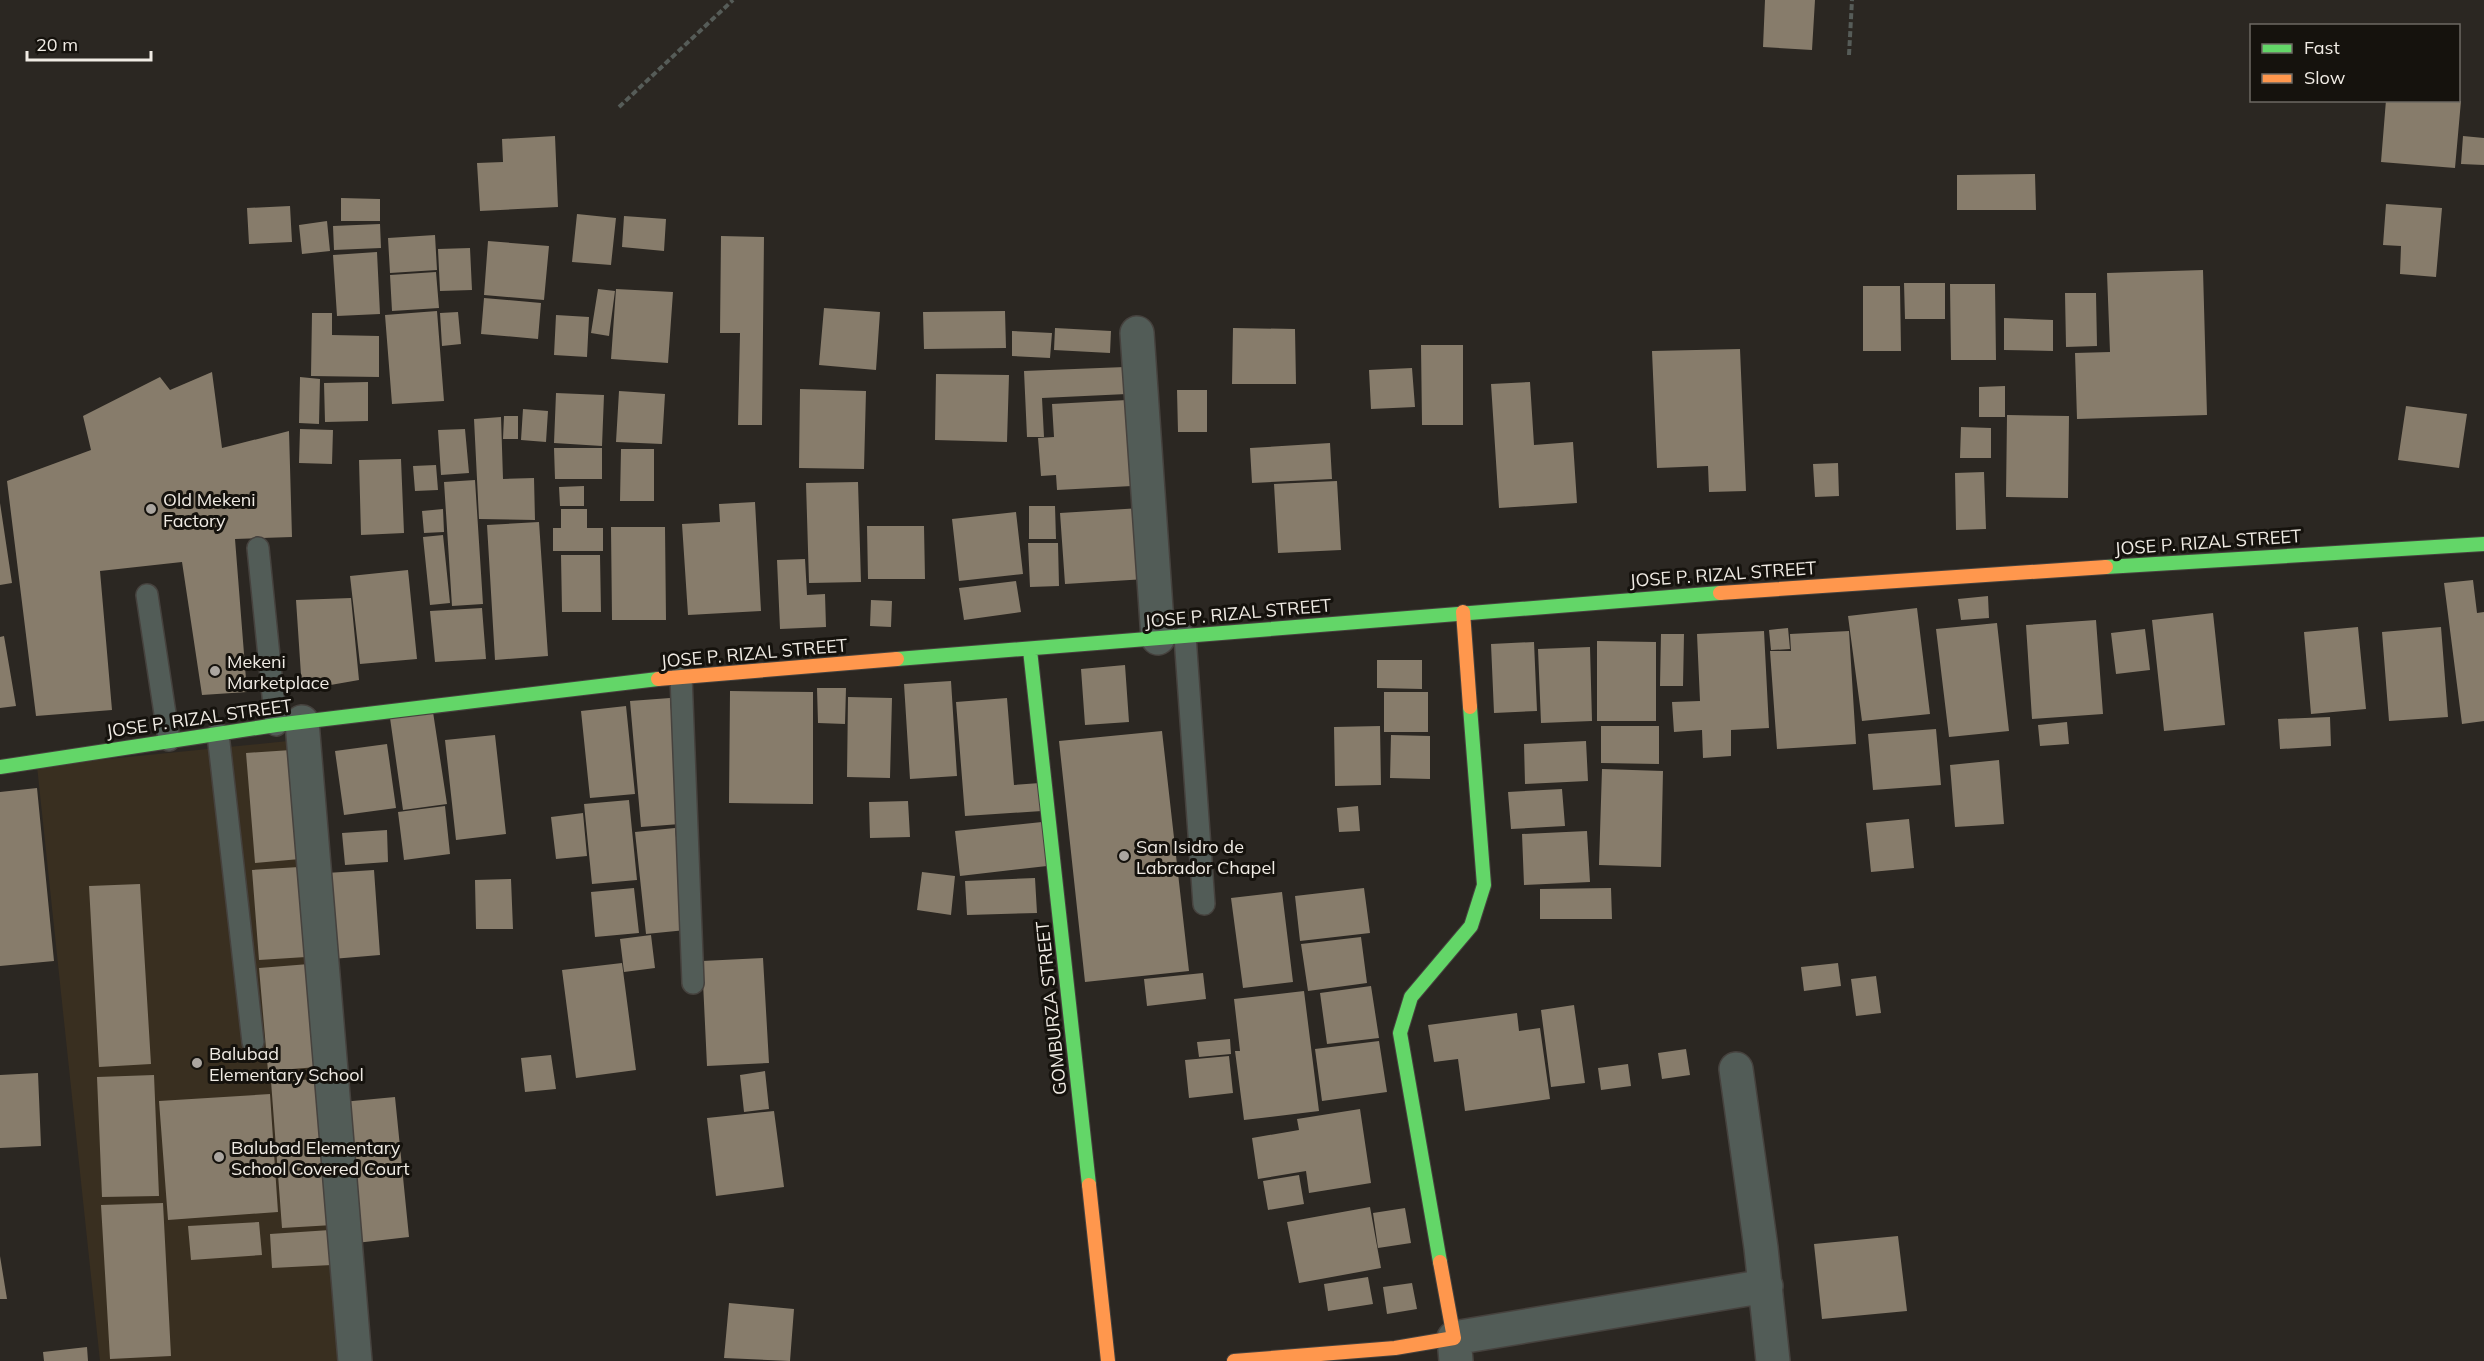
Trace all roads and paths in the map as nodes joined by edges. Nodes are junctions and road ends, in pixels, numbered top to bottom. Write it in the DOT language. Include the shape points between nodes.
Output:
graph roads {
  1 [pos="733,0"];
  2 [pos="1852,0"];
  3 [pos="1849,55"];
  4 [pos="619,107"];
  5 [pos="1137,333"];
  6 [pos="2484,544"];
  7 [pos="258,548"];
  8 [pos="147,595"];
  9 [pos="1463,612"];
  10 [pos="1172,637"];
  11 [pos="1030,650"];
  12 [pos="681,676"];
  13 [pos="289,724"];
  14 [pos="218,734"];
  15 [pos="169,740"];
  16 [pos="0,768"];
  17 [pos="1204,904"];
  18 [pos="693,983"];
  19 [pos="253,1042"];
  20 [pos="1736,1069"];
  21 [pos="1766,1286"];
  22 [pos="1455,1350"];
  23 [pos="355,1361"];
  24 [pos="1108,1361"];
  25 [pos="1234,1361"];
  26 [pos="1773,1361"];
  1 -- 4 [label="path"];
  2 -- 3 [label="path"];
  5 -- 10 [label="street"];
  6 -- 9 [label="street, JOSE P. RIZAL STREET" via="1866,581"];
  7 -- 13 [label="lane"];
  8 -- 15 [label="lane"];
  9 -- 10 [label="street, JOSE P. RIZAL STREET"];
  9 -- 22 [label="street" via="1484,885 1471,926 1411,997 1400,1033"];
  10 -- 11 [label="street, JOSE P. RIZAL STREET"];
  10 -- 17 [label="lane"];
  11 -- 12 [label="street, JOSE P. RIZAL STREET"];
  11 -- 24 [label="street, GOMBURZA STREET"];
  12 -- 13 [label="street, JOSE P. RIZAL STREET"];
  12 -- 18 [label="lane"];
  13 -- 14 [label="street, JOSE P. RIZAL STREET"];
  13 -- 23 [label="street"];
  14 -- 15 [label="street, JOSE P. RIZAL STREET"];
  14 -- 19 [label="lane"];
  15 -- 16 [label="street, JOSE P. RIZAL STREET"];
  20 -- 21 [label="street"];
  21 -- 22 [label="street"];
  21 -- 26 [label="street"];
  22 -- 25 [label="street" via="1395,1348"];
}
